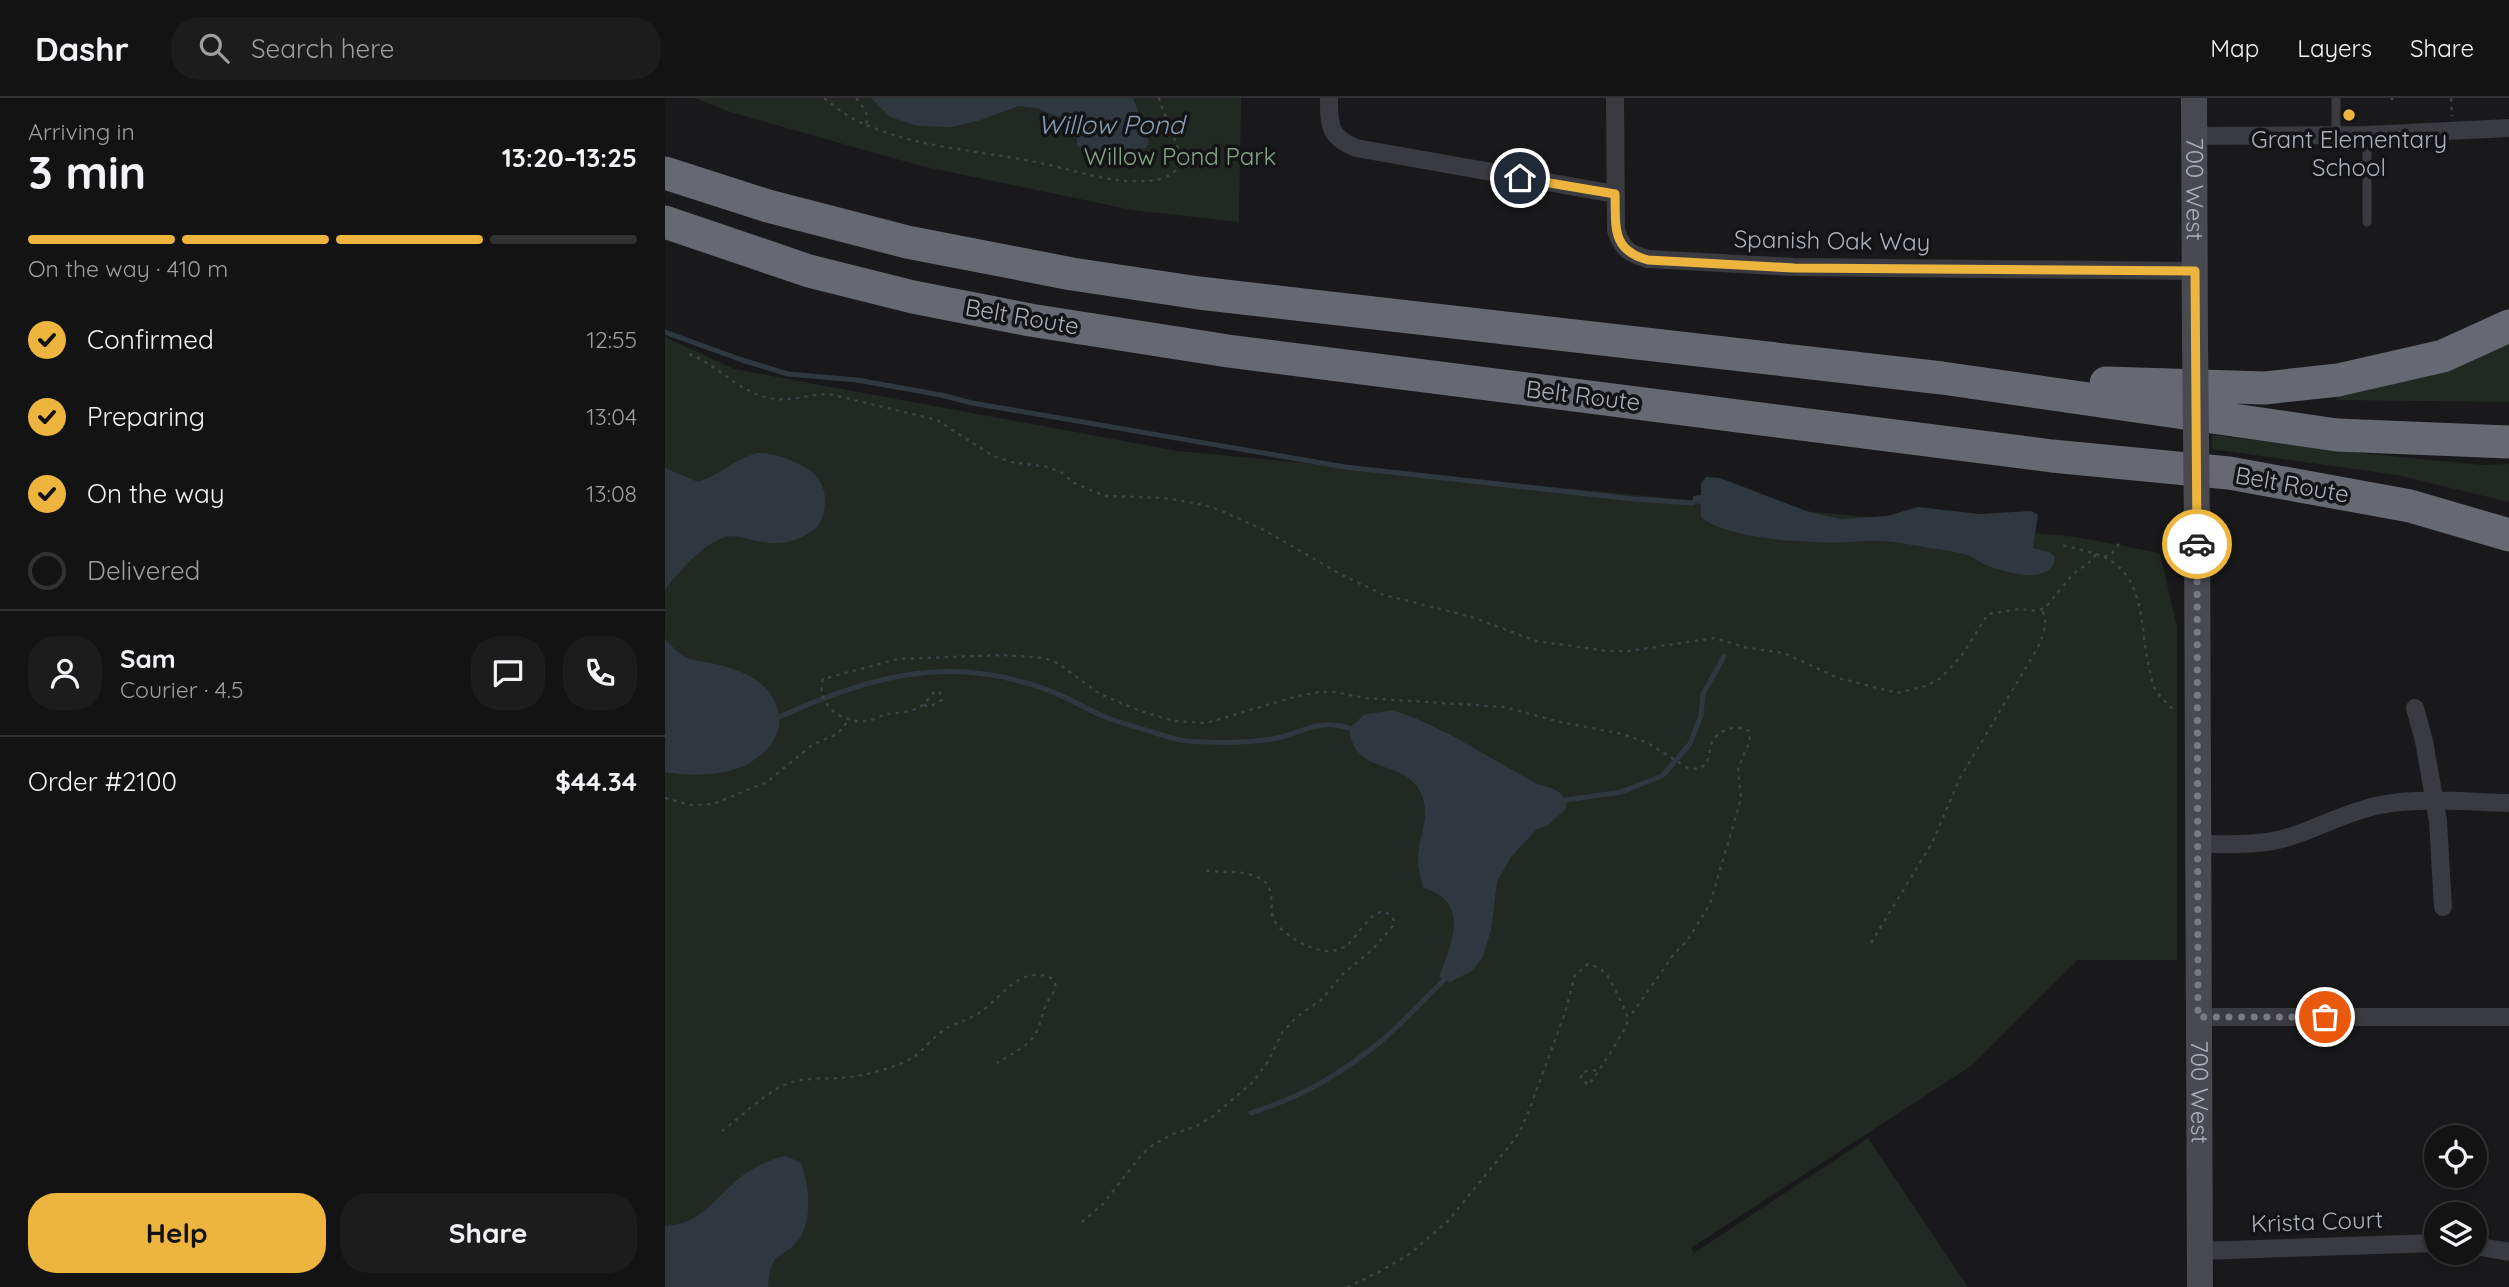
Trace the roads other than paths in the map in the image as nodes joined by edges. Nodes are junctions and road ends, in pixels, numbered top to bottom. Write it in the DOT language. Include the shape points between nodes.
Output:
graph roads {
  1 [pos="1329,98"];
  2 [pos="1615,98"];
  3 [pos="2194,98"];
  4 [pos="2336,98"];
  5 [pos="2509,128"];
  6 [pos="2336,135"];
  7 [pos="2367,135"];
  8 [pos="2194,136"];
  9 [pos="665,173"];
  10 [pos="1615,194"];
  11 [pos="665,222"];
  12 [pos="2367,222"];
  13 [pos="2195,271"];
  14 [pos="2509,326"];
  15 [pos="1942,378"];
  16 [pos="2509,442"];
  17 [pos="2410,506"];
  18 [pos="2509,535"];
  19 [pos="2509,553"];
  20 [pos="2415,708"];
  21 [pos="2434,802"];
  22 [pos="2509,803"];
  23 [pos="2198,844"];
  24 [pos="2443,907"];
  25 [pos="2198,1017"];
  26 [pos="2509,1017"];
  27 [pos="2424,1243"];
  28 [pos="2487,1248"];
  29 [pos="2200,1251"];
  30 [pos="2509,1252"];
  31 [pos="2200,1287"];
  1 -- 10 [label="street" via="1332,131 1356,148"];
  2 -- 10 [label="street, Spanish Oak Way"];
  3 -- 8 [label="main road, 700 West"];
  4 -- 6 [label="lane"];
  5 -- 7 [label="street"];
  6 -- 7 [label="street"];
  6 -- 8 [label="street"];
  7 -- 12 [label="lane"];
  8 -- 13 [label="main road, 700 West"];
  9 -- 15 [label="highway" via="907,242 1072,274 1199,293"];
  10 -- 13 [label="street, Spanish Oak Way" via="1621,244 1648,260 1794,268"];
  11 -- 17 [label="highway, Belt Route" via="809,271 1030,320 1242,352 2052,456 2228,474"];
  13 -- 23 [label="main road, 700 West, bridge"];
  14 -- 15 [label="highway" via="2443,356 2339,380 2265,388"];
  15 -- 16 [label="highway" via="2337,435"];
  17 -- 18 [label="highway, Belt Route"];
  17 -- 19 [label="highway"];
  20 -- 21 [label="street"];
  21 -- 22 [label="street"];
  21 -- 23 [label="street" via="2366,808 2266,843"];
  21 -- 24 [label="street"];
  23 -- 25 [label="main road, 700 West"];
  25 -- 26 [label="street"];
  25 -- 29 [label="main road, 700 West"];
  27 -- 29 [label="street, Krista Court"];
  28 -- 30 [label="street"];
  29 -- 31 [label="main road, 700 West"];
}
